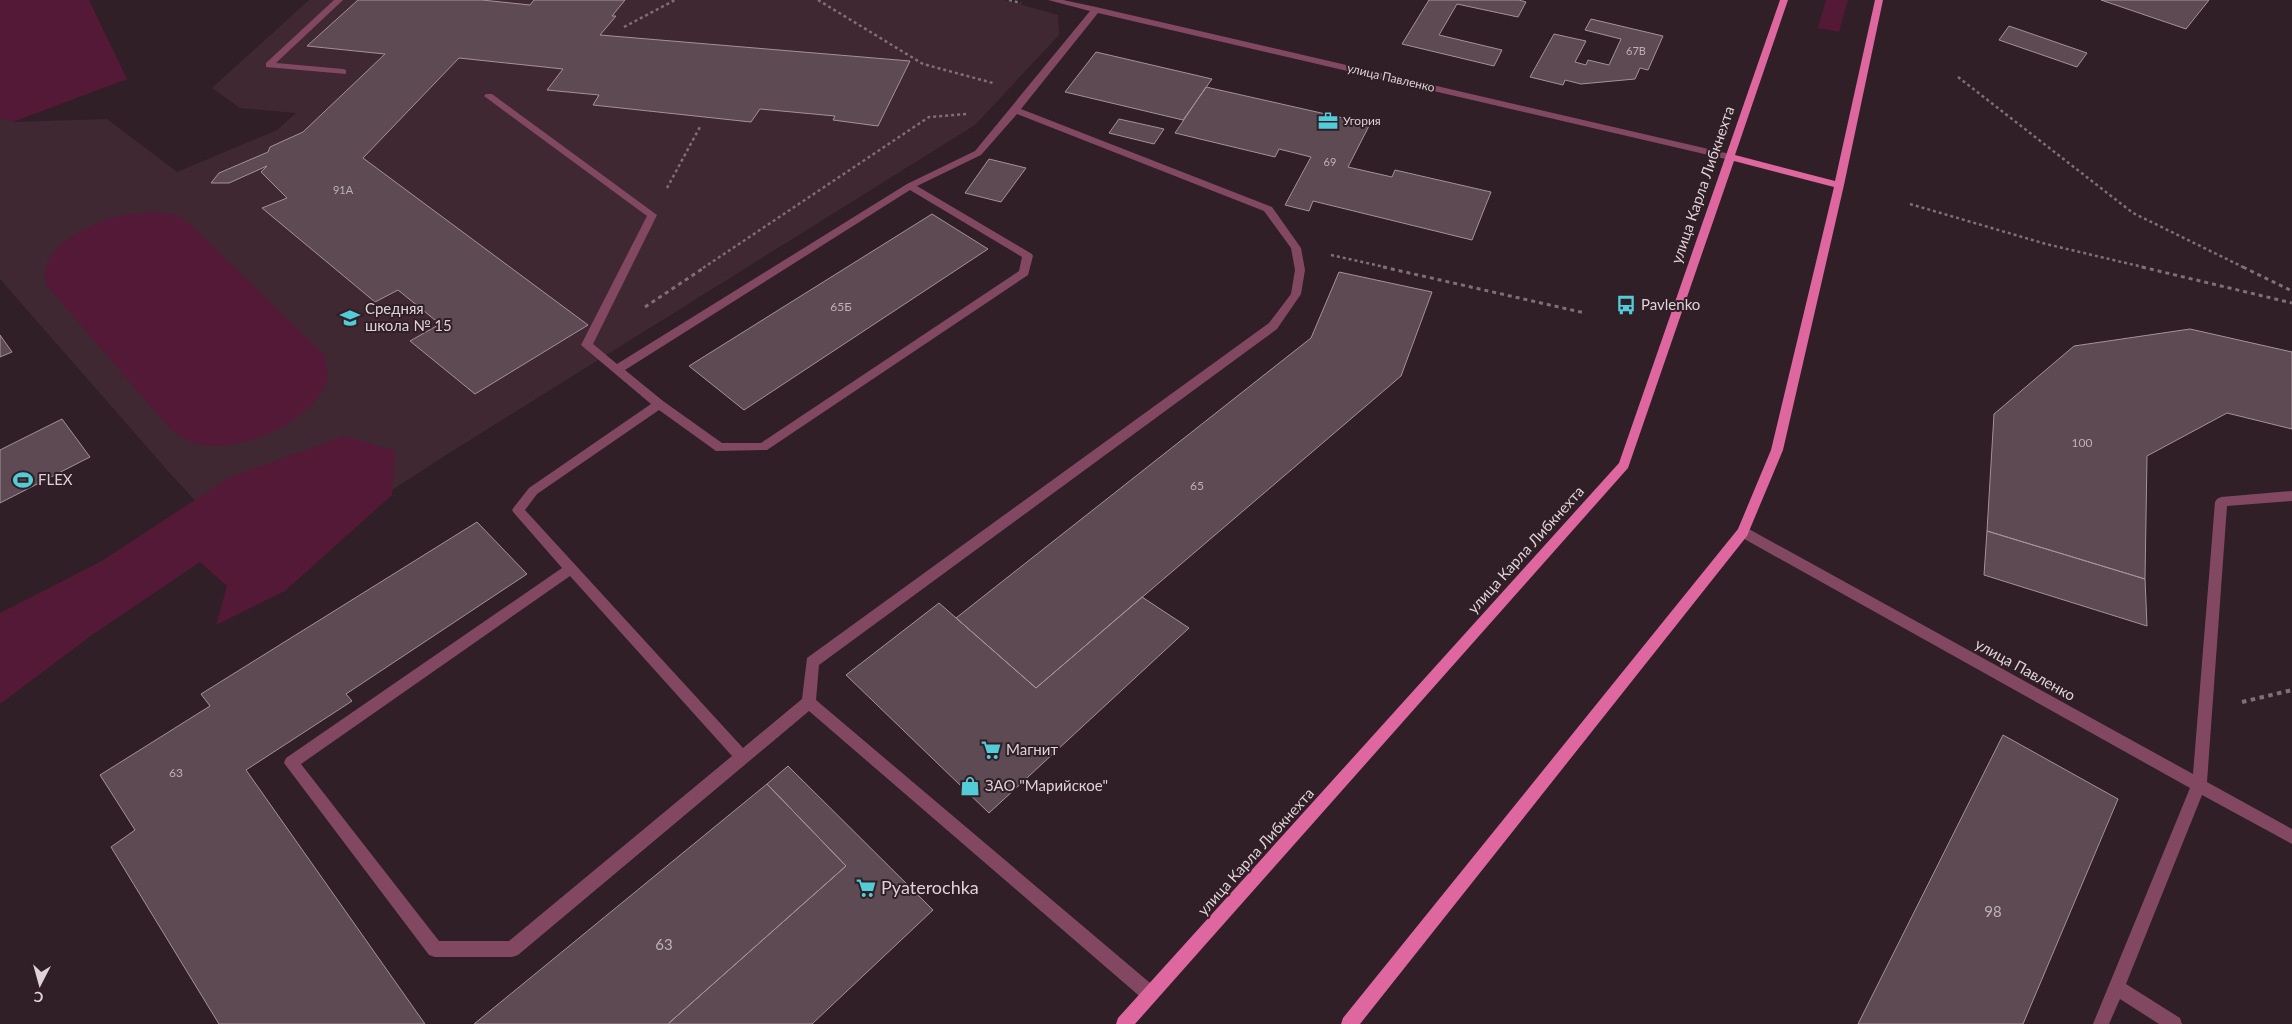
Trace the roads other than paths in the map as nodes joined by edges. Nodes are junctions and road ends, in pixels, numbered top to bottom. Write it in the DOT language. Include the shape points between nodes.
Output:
graph roads {
  1 [pos="339,0"];
  2 [pos="1052,0"];
  3 [pos="1784,0"];
  4 [pos="1879,0"];
  5 [pos="1096,10"];
  6 [pos="343,72"];
  7 [pos="489,96"];
  8 [pos="1014,110"];
  9 [pos="1730,157"];
  10 [pos="1839,185"];
  11 [pos="910,186"];
  12 [pos="617,369"];
  13 [pos="660,404"];
  14 [pos="2292,496"];
  15 [pos="1743,532"];
  16 [pos="572,568"];
  17 [pos="809,702"];
  18 [pos="742,757"];
  19 [pos="2199,785"];
  20 [pos="2292,837"];
  21 [pos="2116,987"];
  22 [pos="1150,994"];
  23 [pos="1124,1024"];
  24 [pos="1349,1024"];
  25 [pos="2101,1024"];
  26 [pos="2174,1024"];
  1 -- 6 [label="street" via="269,64"];
  2 -- 5 [label="street, улица Павленко"];
  3 -- 9 [label="main road, улица Карла Либкнехта"];
  4 -- 10 [label="main road"];
  5 -- 8 [label="street"];
  5 -- 9 [label="street, улица Павленко"];
  7 -- 12 [label="street" via="652,215 587,345"];
  8 -- 11 [label="street" via="978,153"];
  8 -- 17 [label="street" via="1268,209 1296,248 1300,270 1296,294 1273,326 812,662"];
  9 -- 10 [label="main road"];
  9 -- 22 [label="main road, улица Карла Либкнехта" via="1624,465"];
  10 -- 15 [label="main road" via="1777,450"];
  11 -- 12 [label="street"];
  11 -- 13 [label="street" via="1028,256 1024,273 763,447 720,448"];
  12 -- 13 [label="street"];
  13 -- 16 [label="street" via="533,491 518,510"];
  14 -- 19 [label="street" via="2221,502"];
  15 -- 19 [label="street, улица Павленко"];
  15 -- 24 [label="main road"];
  16 -- 18 [label="street"];
  16 -- 18 [label="street" via="292,763 434,949 512,949"];
  17 -- 18 [label="street"];
  17 -- 22 [label="street"];
  19 -- 20 [label="street, улица Павленко"];
  19 -- 21 [label="street"];
  21 -- 25 [label="street"];
  21 -- 26 [label="street"];
  22 -- 23 [label="main road, улица Карла Либкнехта"];
}
